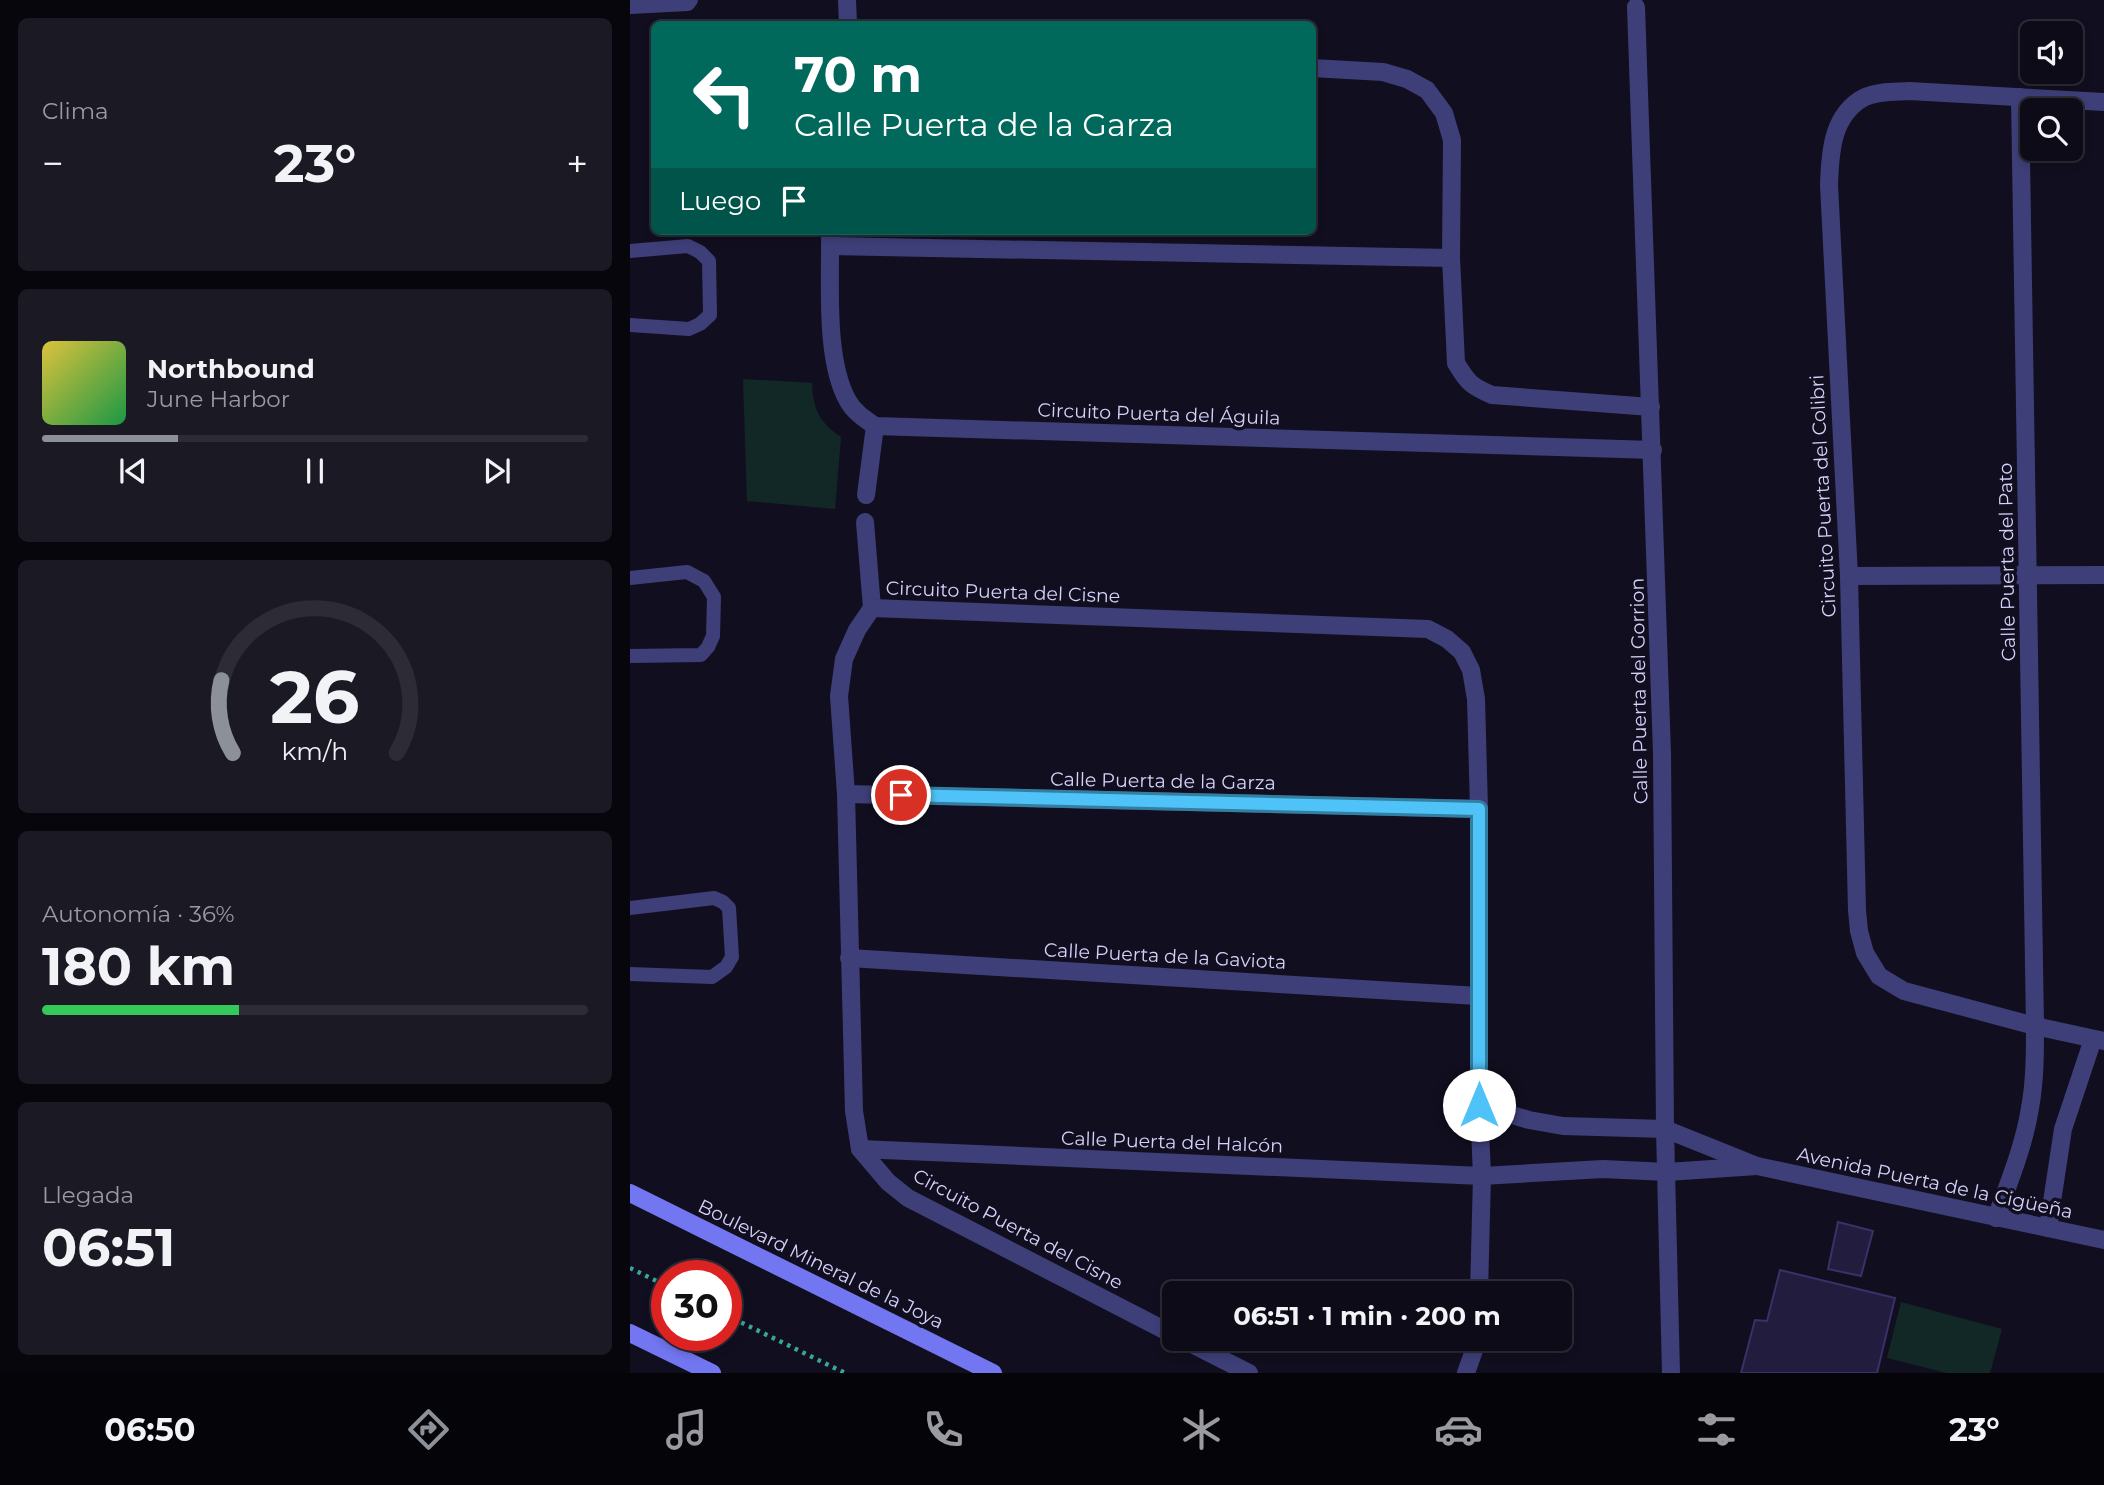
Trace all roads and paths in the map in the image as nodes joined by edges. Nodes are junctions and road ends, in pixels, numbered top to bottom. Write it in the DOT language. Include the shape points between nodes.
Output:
graph roads {
  1 [pos="691,0"];
  2 [pos="847,0"];
  3 [pos="630,7"];
  4 [pos="1636,7"];
  5 [pos="848,21"];
  6 [pos="1316,68"];
  7 [pos="2020,97"];
  8 [pos="2104,102"];
  9 [pos="830,238"];
  10 [pos="630,251"];
  11 [pos="1451,258"];
  12 [pos="630,325"];
  13 [pos="1651,407"];
  14 [pos="875,426"];
  15 [pos="1653,450"];
  16 [pos="866,495"];
  17 [pos="865,522"];
  18 [pos="2104,575"];
  19 [pos="1849,576"];
  20 [pos="2028,576"];
  21 [pos="630,578"];
  22 [pos="872,608"];
  23 [pos="630,656"];
  24 [pos="846,794"];
  25 [pos="1479,809"];
  26 [pos="630,908"];
  27 [pos="849,958"];
  28 [pos="630,974"];
  29 [pos="1478,996"];
  30 [pos="2035,1026"];
  31 [pos="2099,1040"];
  32 [pos="1479,1105"];
  33 [pos="1665,1129"];
  34 [pos="860,1149"];
  35 [pos="1757,1166"];
  36 [pos="1667,1172"];
  37 [pos="1482,1176"];
  38 [pos="630,1193"];
  39 [pos="1996,1218"];
  40 [pos="2048,1228"];
  41 [pos="2104,1240"];
  42 [pos="630,1269"];
  43 [pos="651,1279"];
  44 [pos="1479,1281"];
  45 [pos="742,1323"];
  46 [pos="1162,1329"];
  47 [pos="630,1334"];
  48 [pos="1206,1351"];
  49 [pos="1474,1351"];
  50 [pos="712,1373"];
  51 [pos="845,1373"];
  52 [pos="993,1373"];
  53 [pos="1249,1373"];
  54 [pos="1466,1373"];
  55 [pos="1671,1373"];
  1 -- 3 [label="lane" via="688,4"];
  2 -- 5 [label="street"];
  4 -- 13 [label="street, Calle Puerta del Gorrion"];
  6 -- 11 [label="street" via="1383,72 1407,79 1427,90 1444,113 1452,140"];
  7 -- 8 [label="street, Circuito Puerta del Colibri"];
  7 -- 19 [label="street, Circuito Puerta del Colibri" via="1881,92 1850,108 1836,130 1829,185"];
  7 -- 20 [label="street, Calle Puerta del Pato"];
  9 -- 11 [label="street"];
  9 -- 14 [label="street" via="836,374 848,402"];
  10 -- 12 [label="lane" via="688,246 700,252 709,261 710,315 689,329"];
  11 -- 13 [label="street" via="1456,363 1474,387 1492,395"];
  13 -- 15 [label="street, Calle Puerta del Gorrion"];
  14 -- 15 [label="street, Circuito Puerta del Águila"];
  14 -- 16 [label="street"];
  15 -- 33 [label="street, Calle Puerta del Gorrion" via="1662,754"];
  17 -- 22 [label="street"];
  18 -- 20 [label="street"];
  19 -- 20 [label="street"];
  19 -- 30 [label="street, Circuito Puerta del Colibri" via="1857,910 1865,953 1879,976 1904,991"];
  20 -- 30 [label="street, Calle Puerta del Pato"];
  21 -- 23 [label="lane" via="687,572 704,581 715,597 713,636 701,655"];
  22 -- 24 [label="street, Circuito Puerta del Cisne" via="857,630 842,672 839,696"];
  22 -- 25 [label="street, Circuito Puerta del Cisne" via="1427,629 1462,652 1471,670"];
  24 -- 25 [label="street, Calle Puerta de la Garza"];
  24 -- 27 [label="street, Circuito Puerta del Cisne"];
  25 -- 29 [label="street, Circuito Puerta del Cisne"];
  26 -- 28 [label="lane" via="714,898 723,902 729,908 732,957 712,977"];
  27 -- 29 [label="street, Calle Puerta de la Gaviota"];
  27 -- 34 [label="street, Circuito Puerta del Cisne" via="854,1111"];
  29 -- 32 [label="street, Circuito Puerta del Cisne"];
  30 -- 31 [label="street, Circuito Puerta del Colibri"];
  30 -- 39 [label="street" via="2031,1107"];
  31 -- 40 [label="street, Circuito Puerta del Colibri" via="2063,1129"];
  32 -- 33 [label="street" via="1563,1126"];
  32 -- 37 [label="street, Circuito Puerta del Cisne"];
  33 -- 35 [label="street, Avenida Puerta de la Cigüeña"];
  33 -- 36 [label="street, Calle Puerta del Gorrion"];
  34 -- 37 [label="street, Calle Puerta del Halcón"];
  34 -- 46 [label="street, Circuito Puerta del Cisne" via="908,1198"];
  35 -- 36 [label="street, Avenida Puerta de la Cigüeña"];
  35 -- 39 [label="street, Avenida Puerta de la Cigüeña"];
  36 -- 37 [label="street" via="1603,1169"];
  36 -- 55 [label="street, Calle Puerta del Gorrion"];
  37 -- 44 [label="street, Circuito Puerta del Cisne"];
  38 -- 52 [label="street, Boulevard Mineral de la Joya"];
  39 -- 40 [label="street, Avenida Puerta de la Cigüeña"];
  40 -- 41 [label="street, Avenida Puerta de la Cigüeña"];
  42 -- 43 [label="path"];
  45 -- 51 [label="path"];
  47 -- 50 [label="street"];
  48 -- 53 [label="street"];
  49 -- 54 [label="street"];
}
